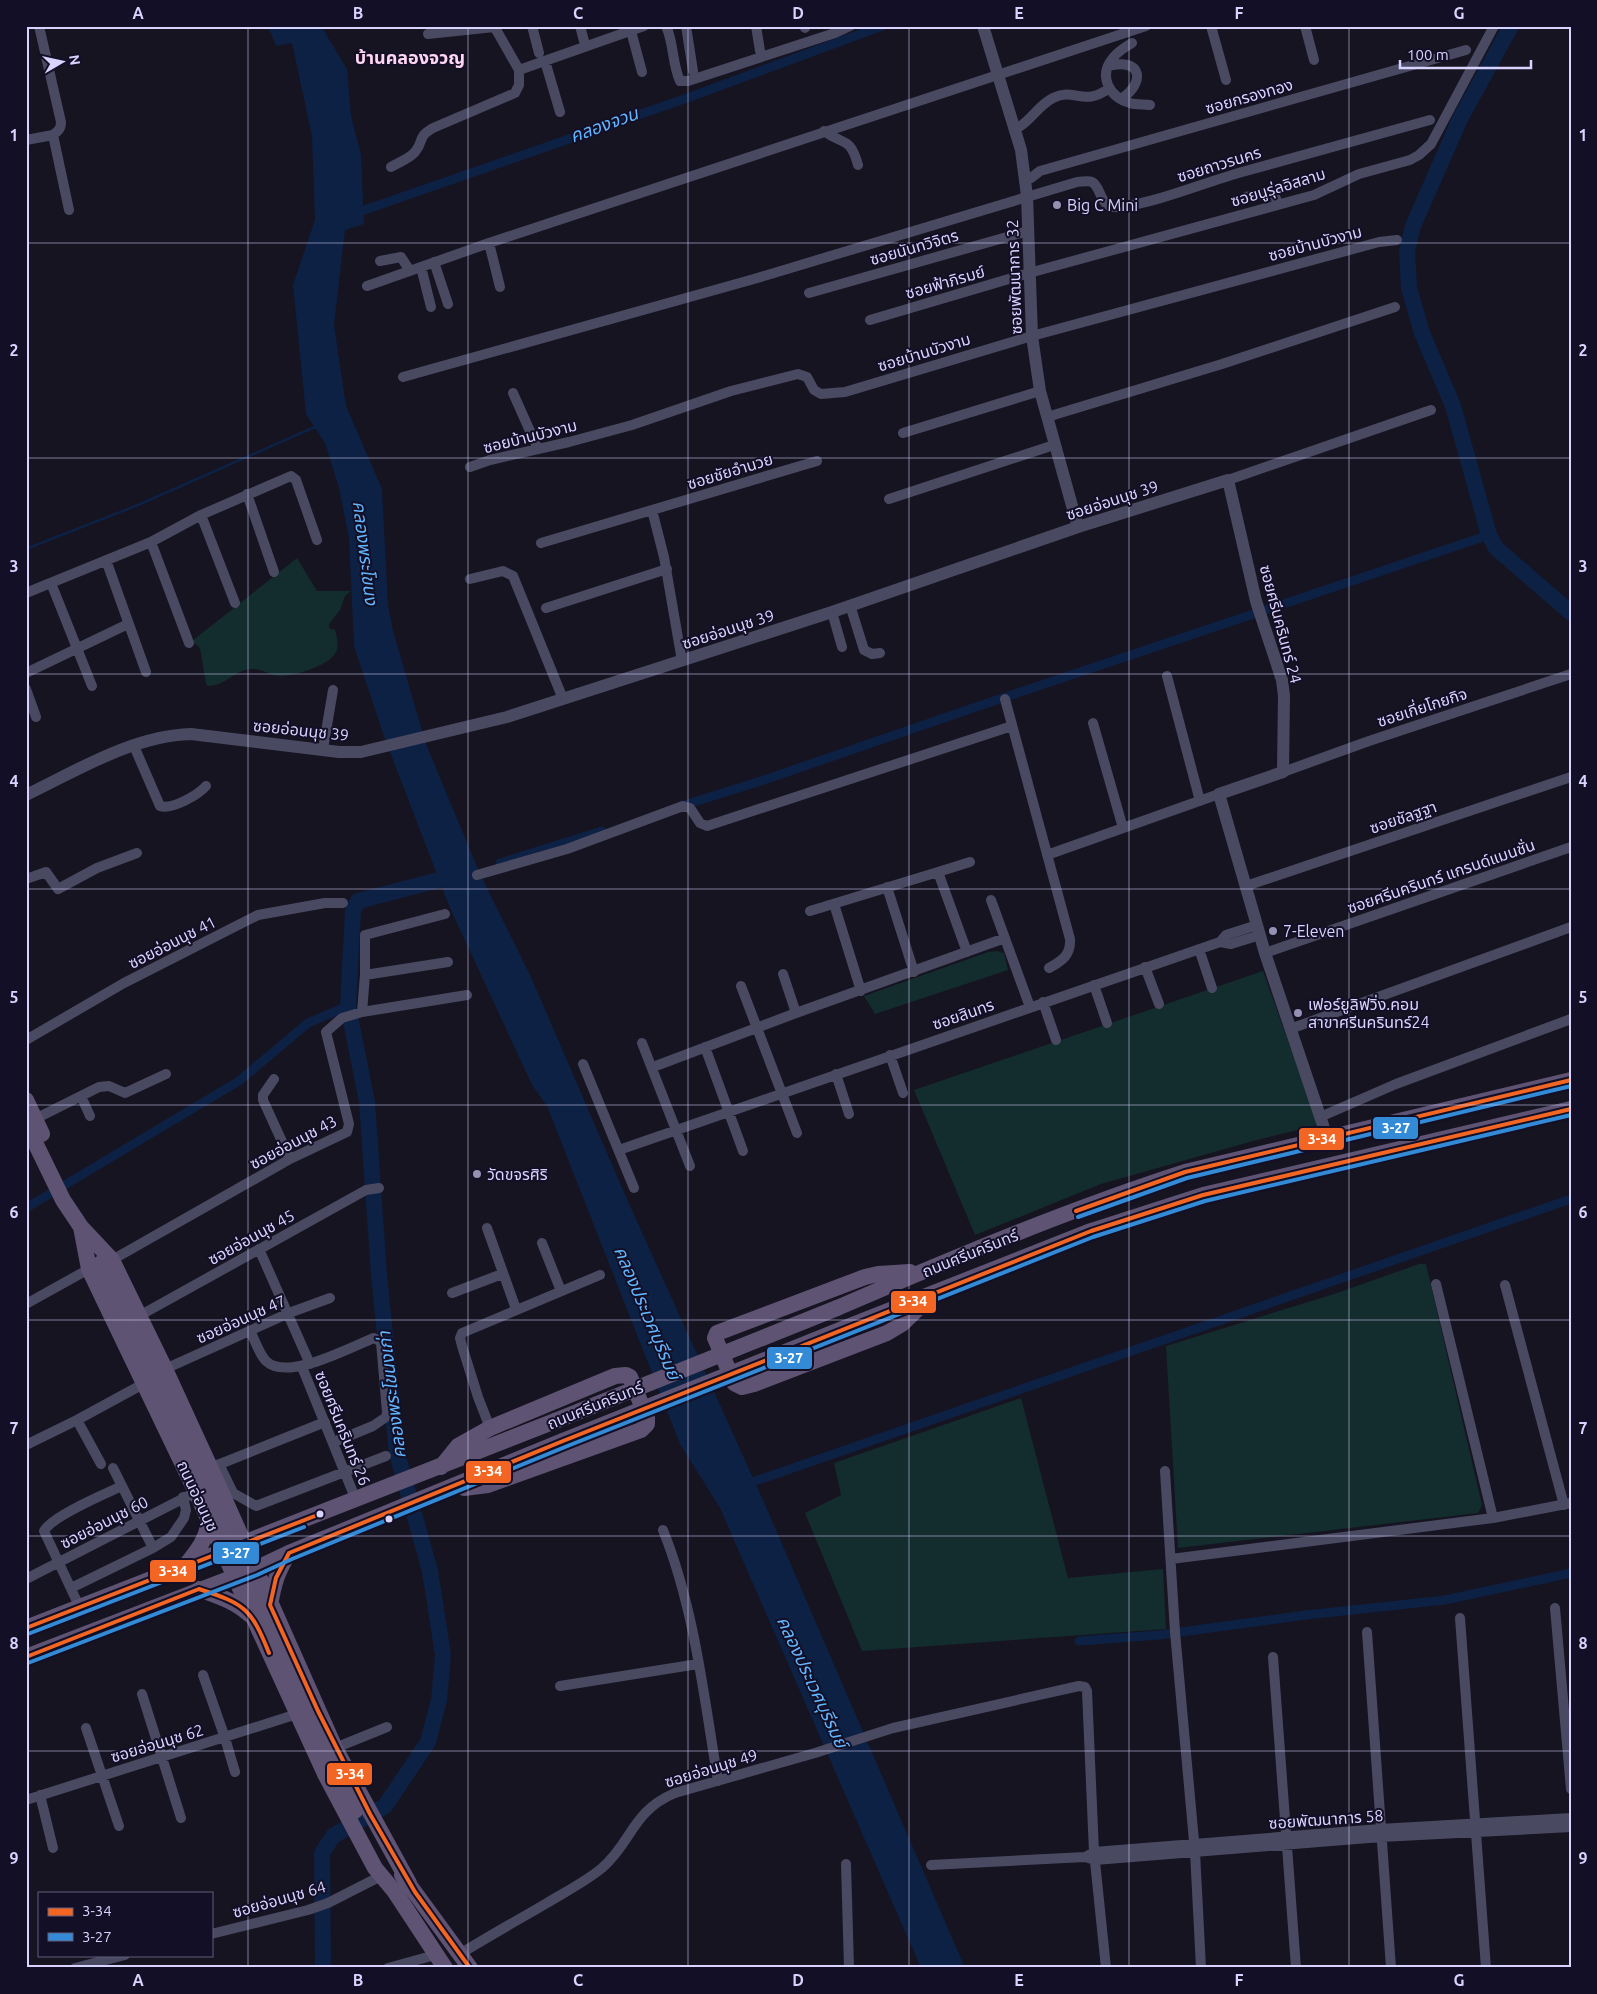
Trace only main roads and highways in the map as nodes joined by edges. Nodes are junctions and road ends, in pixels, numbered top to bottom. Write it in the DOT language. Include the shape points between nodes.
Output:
graph roads {
  1 [pos="1571,1080"];
  2 [pos="26,1100"];
  3 [pos="1571,1109"];
  4 [pos="31,1126"];
  5 [pos="100,1264"];
  6 [pos="923,1272"];
  7 [pos="933,1294"];
  8 [pos="440,1467"];
  9 [pos="215,1471"];
  10 [pos="448,1489"];
  11 [pos="190,1494"];
  12 [pos="230,1512"];
  13 [pos="209,1520"];
  14 [pos="281,1530"];
  15 [pos="244,1544"];
  16 [pos="223,1552"];
  17 [pos="289,1553"];
  18 [pos="185,1566"];
  19 [pos="255,1569"];
  20 [pos="235,1576"];
  21 [pos="199,1589"];
  22 [pos="270,1605"];
  23 [pos="252,1616"];
  24 [pos="26,1628"];
  25 [pos="285,1637"];
  26 [pos="266,1646"];
  27 [pos="26,1657"];
  28 [pos="370,1839"];
  29 [pos="409,1883"];
  30 [pos="395,1892"];
  31 [pos="440,1961"];
  32 [pos="470,1968"];
  1 -- 6 [label="main road, ถนนศรีนครินทร์" via="1186,1172 1131,1190"];
  2 -- 4 [label="main road, ถนนอ่อนนุช"];
  3 -- 7 [label="main road, ถนนศรีนครินทร์" via="1203,1195 1091,1231"];
  4 -- 5 [label="main road, ถนนอ่อนนุช"];
  5 -- 9 [label="main road, ถนนอ่อนนุช" via="139,1316"];
  5 -- 11 [label="main road, ถนนอ่อนนุช"];
  5 -- 28 [label="main road, ถนนอ่อนนุช, bridge" via="226,1527 329,1759"];
  6 -- 7 [label="main road" via="865,1277 717,1333 715,1338 734,1383 742,1387 887,1332 908,1319"];
  6 -- 8 [label="main road, ถนนศรีนครินทร์, bridge"];
  7 -- 10 [label="main road, ถนนศรีนครินทร์, bridge"];
  8 -- 10 [label="main road" via="458,1446 490,1428 621,1375 630,1377 647,1418 641,1430 488,1485"];
  8 -- 14 [label="main road, ถนนศรีนครินทร์"];
  9 -- 11 [label="main road" via="207,1494"];
  9 -- 12 [label="main road, ถนนอ่อนนุช"];
  10 -- 17 [label="main road, ถนนศรีนครินทร์"];
  11 -- 13 [label="main road, ถนนอ่อนนุช"];
  12 -- 14 [label="main road" via="244,1528"];
  12 -- 15 [label="main road, ถนนอ่อนนุช"];
  13 -- 16 [label="main road, ถนนอ่อนนุช"];
  13 -- 18 [label="main road" via="201,1548"];
  14 -- 15 [label="main road, ถนนศรีนครินทร์"];
  15 -- 16 [label="main road, ถนนศรีนครินทร์"];
  15 -- 19 [label="main road, ถนนอ่อนนุช"];
  16 -- 18 [label="main road, ถนนศรีนครินทร์"];
  16 -- 20 [label="main road, ถนนอ่อนนุช"];
  17 -- 19 [label="main road, ถนนศรีนครินทร์"];
  17 -- 22 [label="main road" via="278,1572"];
  18 -- 24 [label="main road, ถนนศรีนครินทร์"];
  19 -- 20 [label="main road, ถนนศรีนครินทร์"];
  19 -- 22 [label="main road, ถนนอ่อนนุช"];
  20 -- 21 [label="main road, ถนนศรีนครินทร์"];
  20 -- 23 [label="main road, ถนนอ่อนนุช"];
  21 -- 23 [label="main road" via="241,1606"];
  21 -- 27 [label="main road, ถนนศรีนครินทร์"];
  22 -- 25 [label="main road, ถนนอ่อนนุช"];
  23 -- 26 [label="main road, ถนนอ่อนนุช"];
  25 -- 26 [label="main road" via="271,1633 266,1638"];
  25 -- 29 [label="main road, ถนนอ่อนนุช" via="349,1776"];
  26 -- 30 [label="main road, ถนนอ่อนนุช" via="332,1788 369,1858"];
  28 -- 29 [label="main road, ถนนอ่อนนุช"];
  28 -- 30 [label="main road, ถนนอ่อนนุช"];
  29 -- 32 [label="main road, ถนนอ่อนนุช"];
  30 -- 31 [label="main road, ถนนอ่อนนุช"];
}
